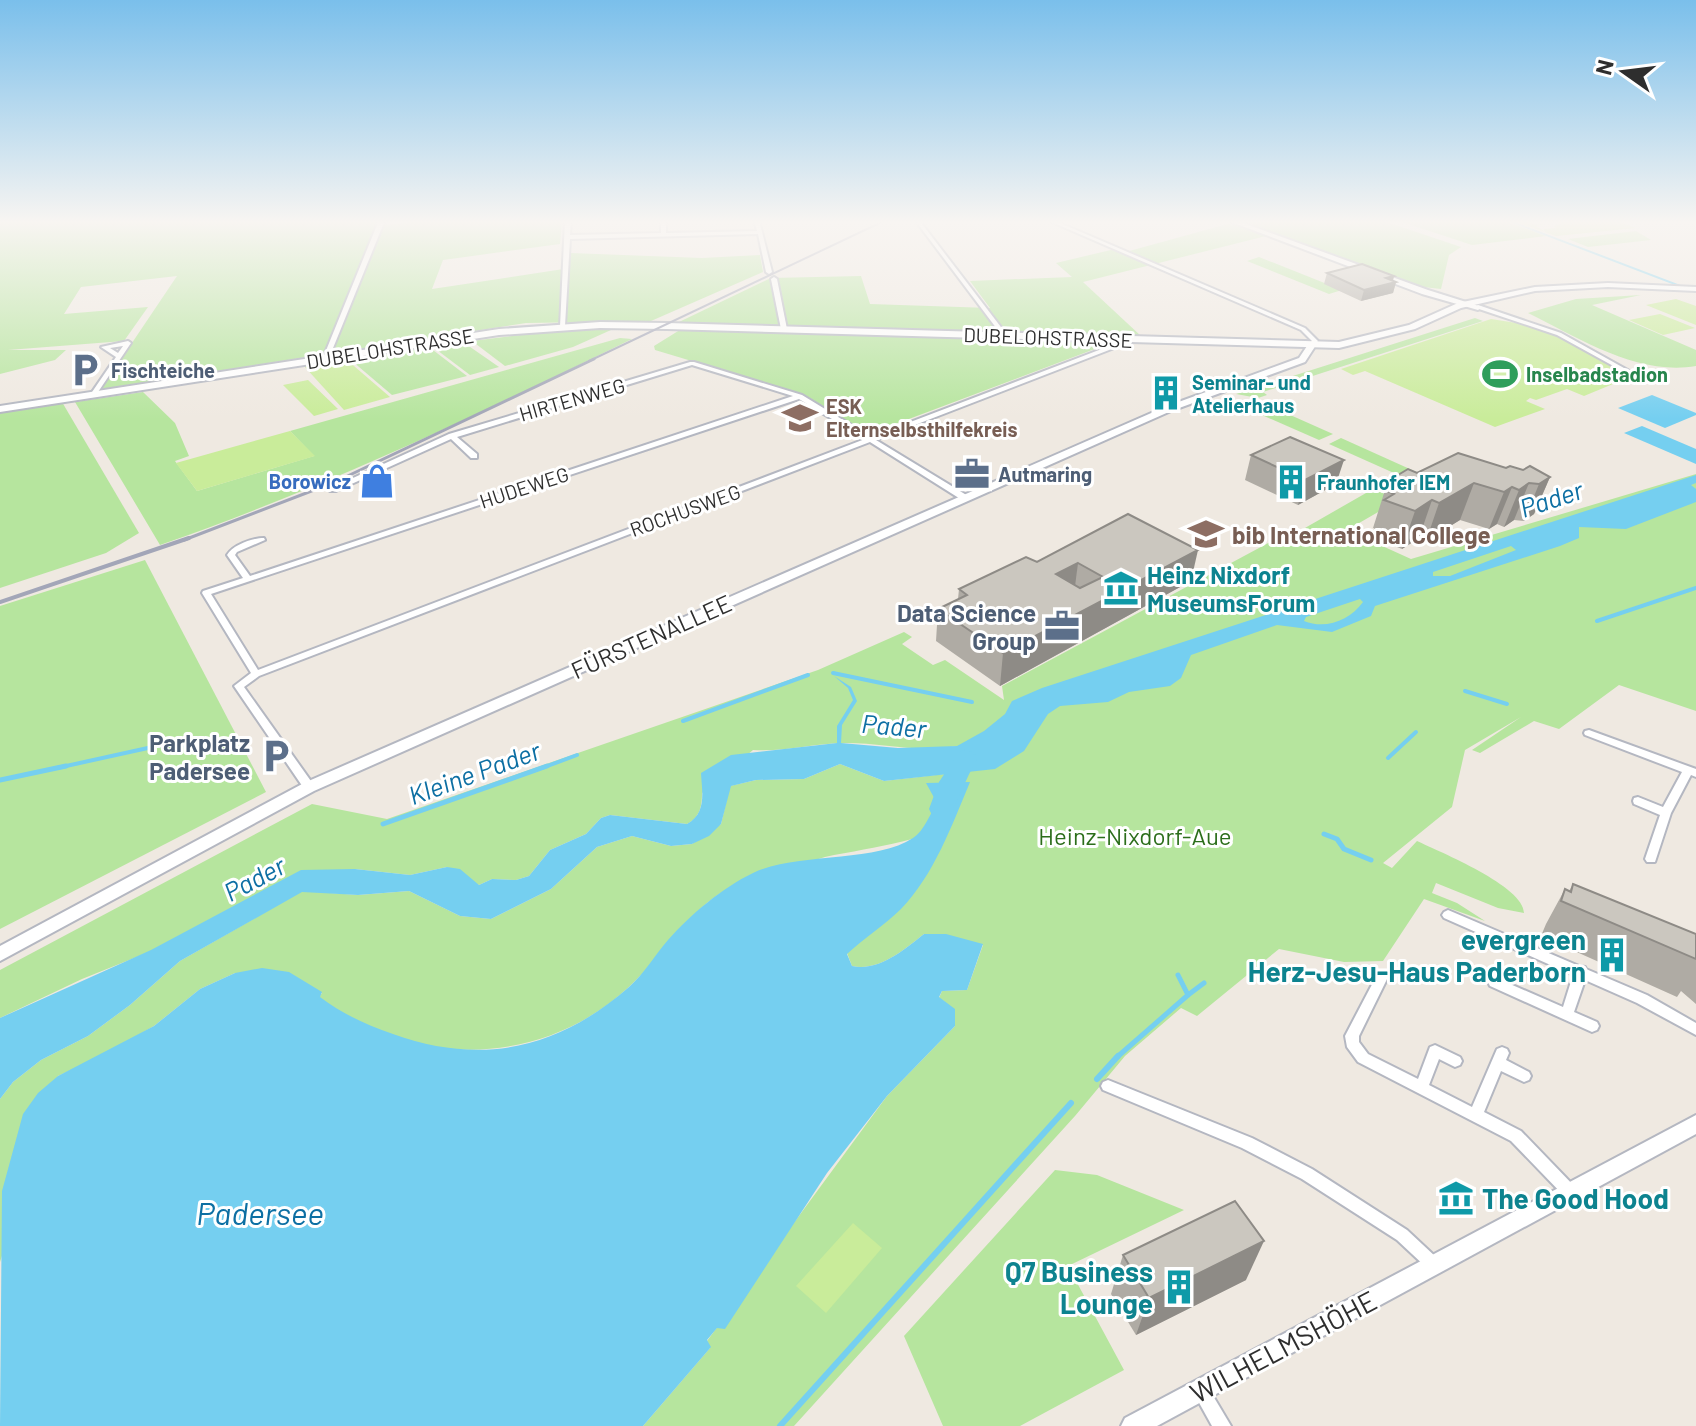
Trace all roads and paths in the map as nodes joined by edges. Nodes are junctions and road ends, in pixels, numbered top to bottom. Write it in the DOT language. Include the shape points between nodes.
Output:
graph roads {
  1 [pos="355,287"];
  2 [pos="564,287"];
  3 [pos="775,287"];
  4 [pos="967,287"];
  5 [pos="1204,287"];
  6 [pos="1410,287"];
  7 [pos="1568,287"];
  8 [pos="1629,287"];
  9 [pos="1695,288"];
  10 [pos="1476,305"];
  11 [pos="562,326"];
  12 [pos="784,329"];
  13 [pos="1005,336"];
  14 [pos="1114,342"];
  15 [pos="1312,345"];
  16 [pos="119,356"];
  17 [pos="326,358"];
  18 [pos="1639,378"];
  19 [pos="93,395"];
  20 [pos="800,396"];
  21 [pos="0,409"];
  22 [pos="452,436"];
  23 [pos="872,441"];
  24 [pos="474,456"];
  25 [pos="333,489"];
  26 [pos="965,498"];
  27 [pos="261,540"];
  28 [pos="248,579"];
  29 [pos="256,674"];
  30 [pos="1589,733"];
  31 [pos="1692,771"];
  32 [pos="309,787"];
  33 [pos="1638,801"];
  34 [pos="1666,813"];
  35 [pos="1651,859"];
  36 [pos="1448,915"];
  37 [pos="0,954"];
  38 [pos="1581,971"];
  39 [pos="1382,977"];
  40 [pos="1494,982"];
  41 [pos="1567,1014"];
  42 [pos="1592,1026"];
  43 [pos="1696,1029"];
  44 [pos="1455,1061"];
  45 [pos="1524,1076"];
  46 [pos="1108,1086"];
  47 [pos="1421,1088"];
  48 [pos="1475,1116"];
  49 [pos="1696,1124"];
  50 [pos="1571,1193"];
  51 [pos="1432,1263"];
  52 [pos="1200,1390"];
  53 [pos="1133,1426"];
  54 [pos="1222,1426"];
  1 -- 17 [label="street"];
  2 -- 11 [label="street"];
  3 -- 12 [label="street"];
  4 -- 13 [label="street"];
  5 -- 15 [label="street" via="1303,329 1314,339"];
  6 -- 10 [label="main road"];
  7 -- 10 [label="main road, DUBELOHSTRASSE"];
  8 -- 9 [label="main road, DUBELOHSTRASSE"];
  10 -- 15 [label="main road, DUBELOHSTRASSE" via="1351,345"];
  10 -- 18 [label="street" via="1570,339"];
  11 -- 12 [label="main road, DUBELOHSTRASSE"];
  11 -- 17 [label="main road, DUBELOHSTRASSE"];
  12 -- 13 [label="main road, DUBELOHSTRASSE"];
  13 -- 14 [label="main road, DUBELOHSTRASSE"];
  14 -- 15 [label="main road, DUBELOHSTRASSE"];
  14 -- 23 [label="street, ROCHUSWEG"];
  15 -- 26 [label="main road, FÜRSTENALLEE" via="1302,360 1207,392"];
  16 -- 19 [label="street"];
  17 -- 19 [label="main road, DUBELOHSTRASSE"];
  19 -- 21 [label="main road, DUBELOHSTRASSE"];
  20 -- 22 [label="street, HIRTENWEG" via="692,363"];
  20 -- 23 [label="street"];
  20 -- 28 [label="street, HUDEWEG"];
  22 -- 24 [label="street"];
  22 -- 25 [label="street, HIRTENWEG"];
  23 -- 26 [label="street"];
  23 -- 29 [label="street, ROCHUSWEG"];
  26 -- 32 [label="main road, FÜRSTENALLEE"];
  27 -- 28 [label="street" via="231,555"];
  28 -- 29 [label="street, HUDEWEG" via="206,593"];
  29 -- 32 [label="street" via="239,686"];
  30 -- 31 [label="street"];
  31 -- 34 [label="street"];
  32 -- 37 [label="main road, FÜRSTENALLEE"];
  33 -- 34 [label="street"];
  34 -- 35 [label="street"];
  36 -- 38 [label="street"];
  38 -- 41 [label="street"];
  38 -- 43 [label="street"];
  39 -- 47 [label="street" via="1352,1043 1363,1058"];
  40 -- 41 [label="street"];
  41 -- 42 [label="street"];
  44 -- 47 [label="street" via="1435,1051"];
  45 -- 48 [label="street" via="1500,1058"];
  46 -- 51 [label="street" via="1247,1143 1307,1174 1402,1235"];
  47 -- 48 [label="street"];
  48 -- 50 [label="street" via="1516,1136"];
  49 -- 50 [label="main road, WILHELMSHÖHE"];
  50 -- 51 [label="main road, WILHELMSHÖHE"];
  51 -- 52 [label="main road, WILHELMSHÖHE"];
  52 -- 53 [label="main road, WILHELMSHÖHE"];
  52 -- 54 [label="street"];
}
